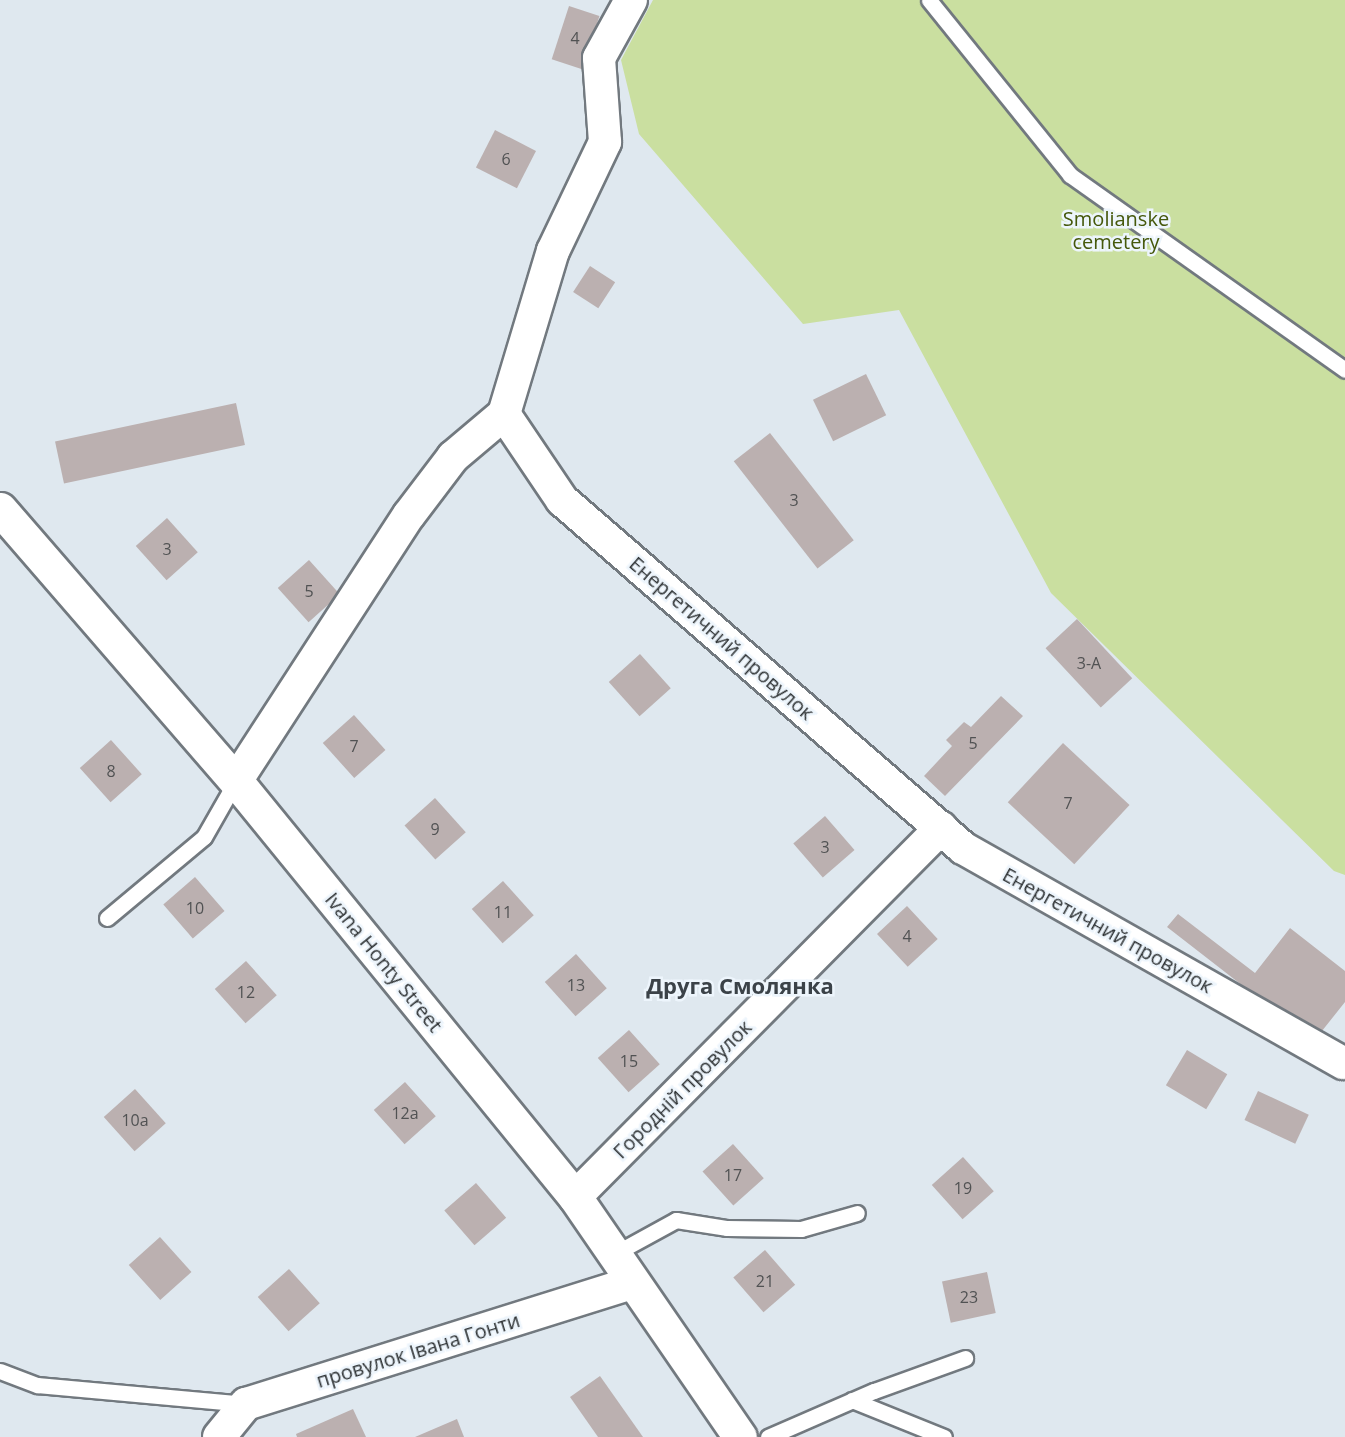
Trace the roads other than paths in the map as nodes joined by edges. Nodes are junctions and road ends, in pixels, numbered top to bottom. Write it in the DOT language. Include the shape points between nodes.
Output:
graph roads {
  1 [pos="631,0"];
  2 [pos="929,0"];
  3 [pos="1345,370"];
  4 [pos="504,414"];
  5 [pos="0,509"];
  6 [pos="236,781"];
  7 [pos="941,828"];
  8 [pos="107,918"];
  9 [pos="1344,1063"];
  10 [pos="575,1197"];
  11 [pos="857,1213"];
  12 [pos="614,1254"];
  13 [pos="632,1283"];
  14 [pos="965,1358"];
  15 [pos="0,1371"];
  16 [pos="852,1400"];
  17 [pos="246,1404"];
  18 [pos="219,1437"];
  19 [pos="740,1437"];
  20 [pos="768,1437"];
  21 [pos="944,1437"];
  1 -- 4 [label="street" via="599,58 605,142 554,251"];
  2 -- 3 [label="lane" via="1070,175"];
  4 -- 6 [label="street" via="453,457 409,515"];
  4 -- 7 [label="street, Енергетичний провулок" via="562,500"];
  5 -- 6 [label="street, Ivana Honty Street"];
  6 -- 8 [label="lane" via="204,837"];
  6 -- 10 [label="street, Ivana Honty Street"];
  7 -- 9 [label="street, Енергетичний провулок" via="963,848"];
  7 -- 10 [label="street, Городній провулок"];
  10 -- 12 [label="street, Ivana Honty Street"];
  11 -- 12 [label="lane" via="801,1229 727,1228 676,1220"];
  12 -- 13 [label="street, Ivana Honty Street"];
  13 -- 17 [label="street, провулок Івана Гонти"];
  13 -- 19 [label="street, Ivana Honty Street"];
  14 -- 16 [label="lane"];
  15 -- 17 [label="lane" via="37,1385"];
  16 -- 20 [label="lane"];
  16 -- 21 [label="lane"];
  17 -- 18 [label="street"];
}
